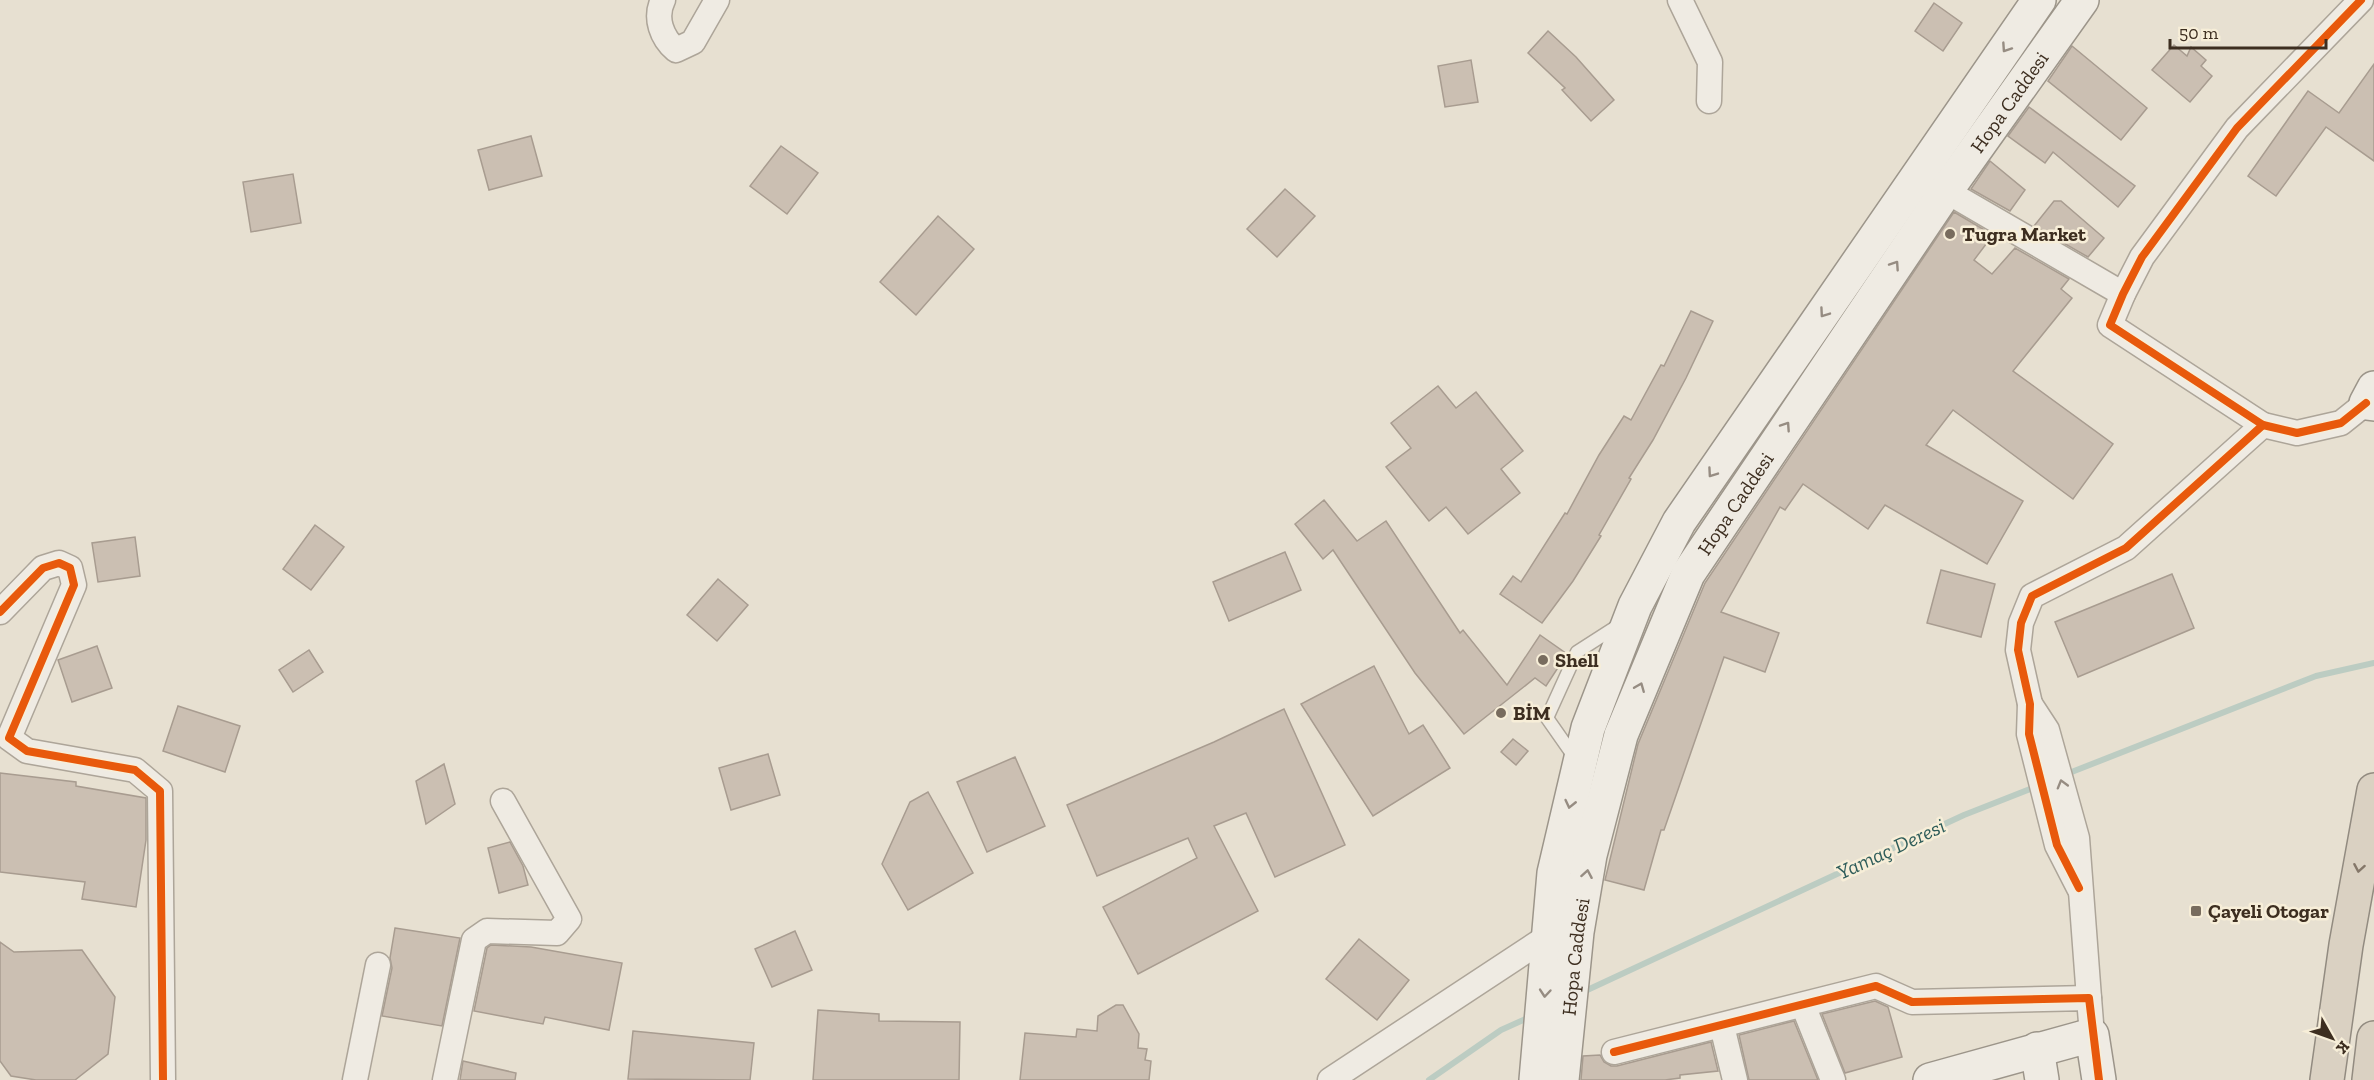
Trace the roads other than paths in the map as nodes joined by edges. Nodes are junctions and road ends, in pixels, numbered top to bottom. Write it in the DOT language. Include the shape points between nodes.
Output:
graph roads {
  1 [pos="663,0"];
  2 [pos="717,0"];
  3 [pos="1680,0"];
  4 [pos="2039,0"];
  5 [pos="2082,0"];
  6 [pos="2361,0"];
  7 [pos="1709,101"];
  8 [pos="1946,191"];
  9 [pos="2123,294"];
  10 [pos="2372,398"];
  11 [pos="2263,425"];
  12 [pos="0,612"];
  13 [pos="2374,790"];
  14 [pos="503,801"];
  15 [pos="1564,933"];
  16 [pos="378,965"];
  17 [pos="2089,998"];
  18 [pos="1803,1005"];
  19 [pos="1722,1026"];
  20 [pos="2092,1035"];
  21 [pos="2374,1038"];
  22 [pos="1614,1052"];
  23 [pos="2039,1065"];
  24 [pos="163,1080"];
  25 [pos="355,1080"];
  26 [pos="445,1080"];
  27 [pos="1330,1080"];
  28 [pos="1536,1080"];
  29 [pos="1562,1080"];
  30 [pos="1735,1080"];
  31 [pos="1833,1080"];
  32 [pos="1930,1080"];
  33 [pos="2098,1080"];
  34 [pos="2327,1080"];
  35 [pos="2369,1080"];
  1 -- 2 [label="street" via="658,19 665,41 676,50 693,42"];
  3 -- 7 [label="street" via="1710,62"];
  4 -- 15 [label="main road, Hopa Caddesi, one-way" via="1679,522 1630,618 1588,728 1554,873"];
  5 -- 8 [label="main road, Hopa Caddesi"];
  6 -- 9 [label="street" via="2237,128 2142,257"];
  8 -- 9 [label="street"];
  15 -- 8 [label="main road, Hopa Caddesi, one-way" via="1590,855 1621,735 1688,574"];
  9 -- 11 [label="street" via="2110,325"];
  10 -- 11 [label="street" via="2341,423 2297,433"];
  11 -- 17 [label="street" via="2126,548 2032,596 2021,623 2018,650 2079,888"];
  12 -- 24 [label="street" via="43,568 59,563 70,568 74,585 9,738 27,751 135,770 160,791"];
  13 -- 34 [label="highway, one-way"];
  14 -- 26 [label="street" via="569,919 557,933 487,931 474,940"];
  15 -- 27 [label="street"];
  15 -- 28 [label="main road, Hopa Caddesi, one-way"];
  15 -- 29 [label="main road, Hopa Caddesi"];
  16 -- 25 [label="street"];
  17 -- 18 [label="street" via="1912,1002 1876,986"];
  17 -- 20 [label="street"];
  18 -- 19 [label="street"];
  18 -- 31 [label="street"];
  19 -- 22 [label="street"];
  19 -- 30 [label="street"];
  20 -- 23 [label="main road"];
  20 -- 33 [label="main road"];
  21 -- 35 [label="highway"];
  23 -- 32 [label="main road"];
}
